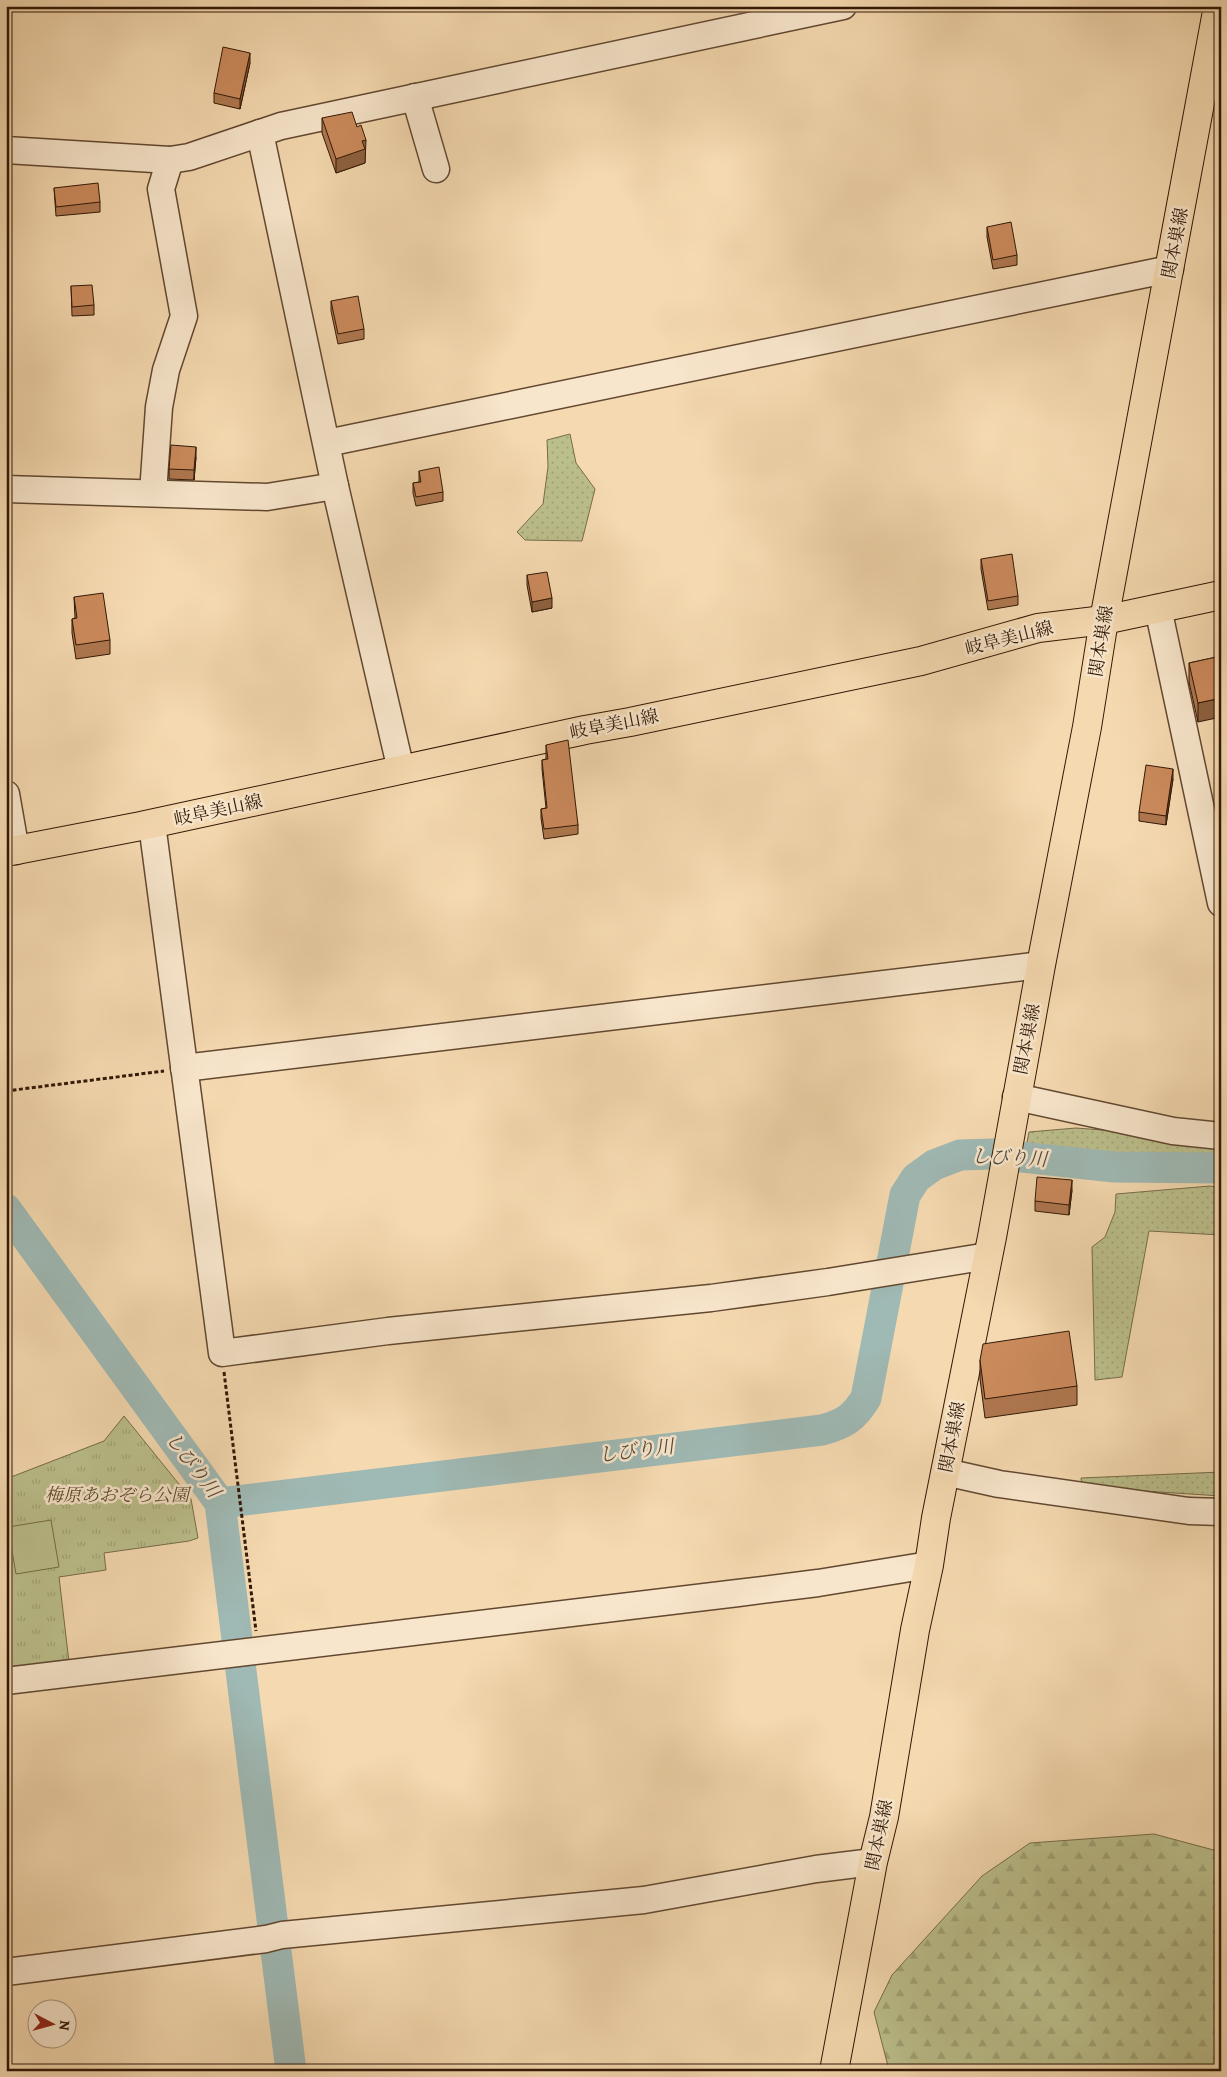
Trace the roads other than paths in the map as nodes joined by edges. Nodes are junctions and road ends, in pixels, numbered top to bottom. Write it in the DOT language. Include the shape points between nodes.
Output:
graph roads {
  1 [pos="843,6"];
  2 [pos="1218,6"];
  3 [pos="415,97"];
  4 [pos="260,133"];
  5 [pos="6,150"];
  6 [pos="170,160"];
  7 [pos="436,169"];
  8 [pos="1170,269"];
  9 [pos="327,443"];
  10 [pos="335,486"];
  11 [pos="6,489"];
  12 [pos="153,493"];
  13 [pos="1221,595"];
  14 [pos="1158,608"];
  15 [pos="1104,620"];
  16 [pos="402,770"];
  17 [pos="6,794"];
  18 [pos="152,824"];
  19 [pos="11,851"];
  20 [pos="1221,903"];
  21 [pos="1041,965"];
  22 [pos="184,1068"];
  23 [pos="1016,1097"];
  24 [pos="1221,1136"];
  25 [pos="988,1256"];
  26 [pos="945,1472"];
  27 [pos="1221,1512"];
  28 [pos="929,1565"];
  29 [pos="6,1682"];
  30 [pos="872,1862"];
  31 [pos="6,1972"];
  32 [pos="834,2071"];
  1 -- 3 [label="street"];
  2 -- 8 [label="main road, 関本巣線"];
  3 -- 4 [label="street"];
  3 -- 7 [label="street"];
  4 -- 6 [label="street" via="189,157"];
  4 -- 9 [label="street"];
  5 -- 6 [label="street"];
  6 -- 12 [label="street" via="160,189 184,316 166,370 159,407"];
  8 -- 9 [label="street"];
  8 -- 15 [label="main road, 関本巣線"];
  9 -- 10 [label="street"];
  10 -- 12 [label="street" via="267,497"];
  10 -- 16 [label="street"];
  11 -- 12 [label="street"];
  13 -- 14 [label="main road, 岐阜美山線"];
  14 -- 15 [label="main road, 岐阜美山線"];
  14 -- 20 [label="street"];
  15 -- 16 [label="main road, 岐阜美山線" via="1038,628 921,661"];
  15 -- 21 [label="main road, 関本巣線"];
  16 -- 18 [label="main road, 岐阜美山線"];
  17 -- 19 [label="street"];
  18 -- 19 [label="main road, 岐阜美山線"];
  18 -- 22 [label="street"];
  21 -- 22 [label="street"];
  21 -- 23 [label="main road, 関本巣線"];
  22 -- 25 [label="street" via="222,1353 388,1331 711,1298"];
  23 -- 24 [label="street" via="1172,1131"];
  23 -- 25 [label="main road, 関本巣線"];
  25 -- 26 [label="main road, 関本巣線"];
  26 -- 27 [label="street" via="999,1484 1189,1511"];
  26 -- 28 [label="main road, 関本巣線"];
  28 -- 29 [label="street" via="818,1583"];
  28 -- 30 [label="main road, 関本巣線" via="884,1817"];
  30 -- 31 [label="street" via="644,1900 274,1937"];
  30 -- 32 [label="main road, 関本巣線"];
}
